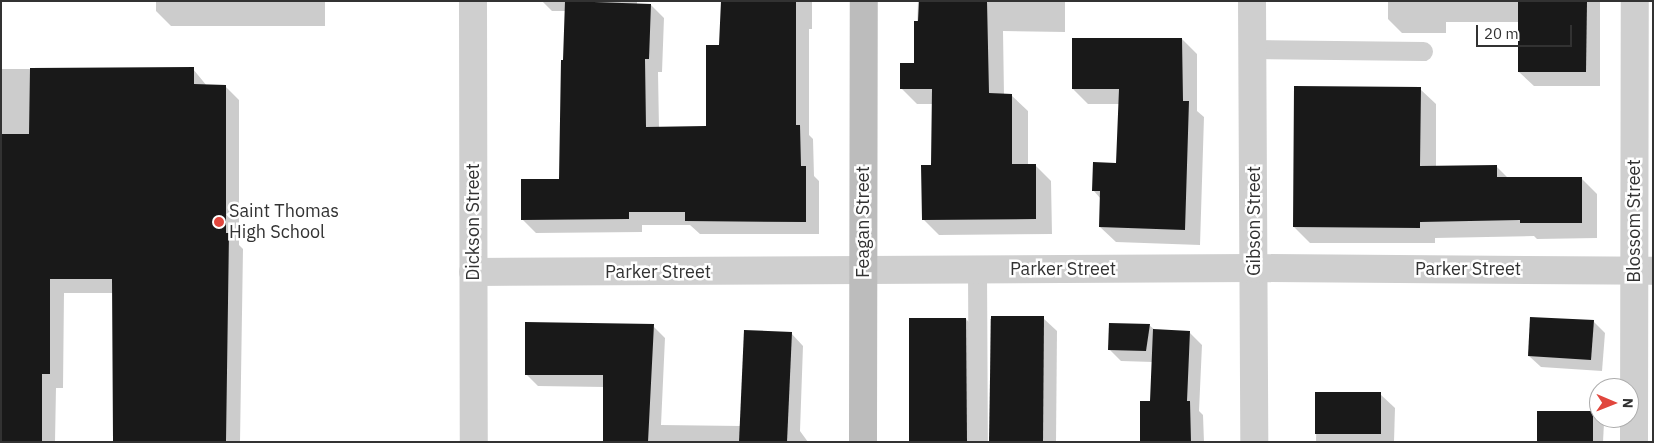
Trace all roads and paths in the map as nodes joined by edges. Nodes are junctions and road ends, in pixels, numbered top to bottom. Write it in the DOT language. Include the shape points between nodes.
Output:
graph roads {
  1 [pos="473,1"];
  2 [pos="864,1"];
  3 [pos="1252,1"];
  4 [pos="1635,1"];
  5 [pos="1253,50"];
  6 [pos="1423,51"];
  7 [pos="1254,268"];
  8 [pos="977,270"];
  9 [pos="863,271"];
  10 [pos="1644,271"];
  11 [pos="473,272"];
  12 [pos="474,442"];
  13 [pos="863,442"];
  14 [pos="978,442"];
  15 [pos="1254,442"];
  16 [pos="1634,442"];
  1 -- 11 [label="street, Dickson Street"];
  2 -- 9 [label="street, Feagan Street"];
  3 -- 5 [label="street, Gibson Street"];
  4 -- 10 [label="street, Blossom Street"];
  5 -- 6 [label="lane"];
  5 -- 7 [label="street, Gibson Street"];
  7 -- 8 [label="street, Parker Street"];
  7 -- 10 [label="street, Parker Street"];
  7 -- 15 [label="street, Gibson Street"];
  8 -- 9 [label="street, Parker Street"];
  8 -- 14 [label="lane"];
  9 -- 11 [label="street, Parker Street"];
  9 -- 13 [label="street, Feagan Street"];
  10 -- 16 [label="street, Blossom Street"];
  11 -- 12 [label="street, Dickson Street"];
}
